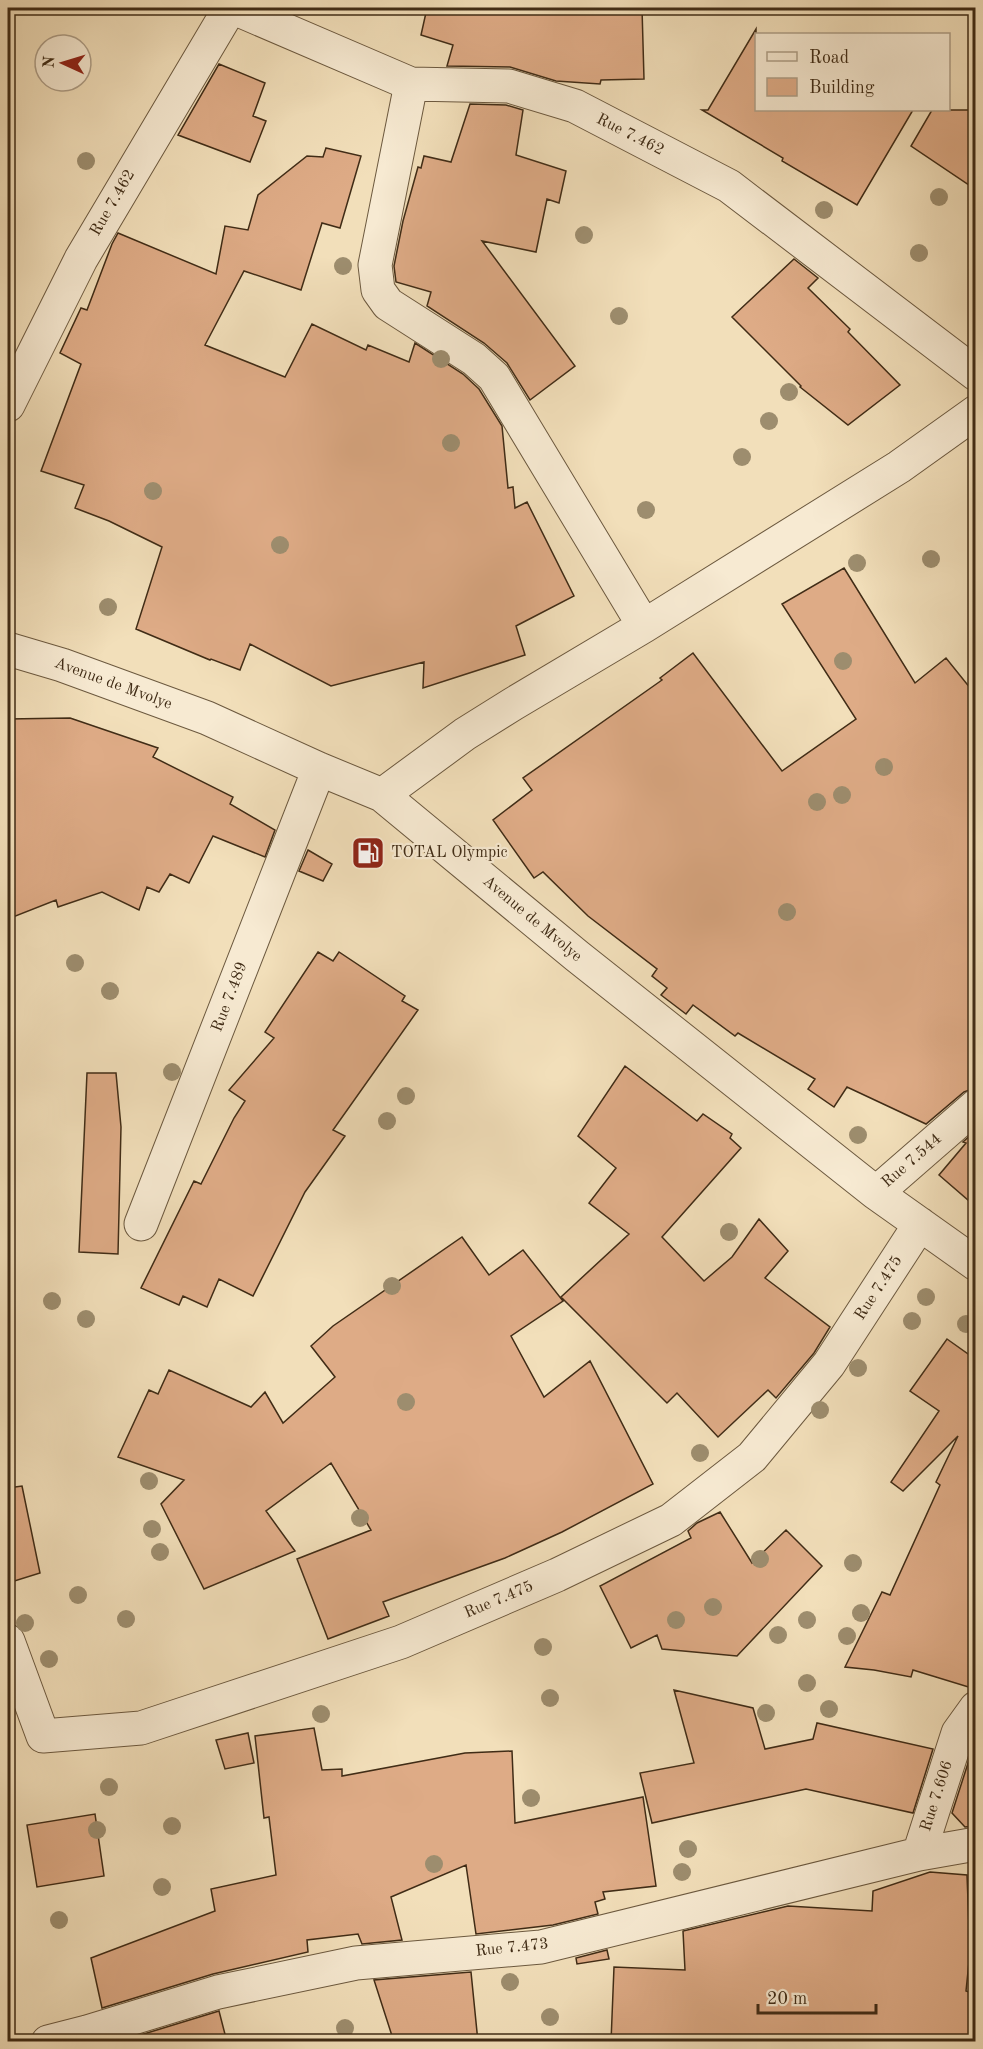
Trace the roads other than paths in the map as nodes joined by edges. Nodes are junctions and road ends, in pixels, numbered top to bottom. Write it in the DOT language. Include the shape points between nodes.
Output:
graph roads {
  1 [pos="232,8"];
  2 [pos="411,84"];
  3 [pos="975,374"];
  4 [pos="8,405"];
  5 [pos="975,412"];
  6 [pos="644,626"];
  7 [pos="8,649"];
  8 [pos="319,770"];
  9 [pos="382,795"];
  10 [pos="975,1106"];
  11 [pos="876,1193"];
  12 [pos="141,1224"];
  13 [pos="920,1224"];
  14 [pos="975,1264"];
  15 [pos="8,1641"];
  16 [pos="975,1708"];
  17 [pos="975,1844"];
  18 [pos="919,1854"];
  19 [pos="48,2042"];
  1 -- 2 [label="street, Rue 7.462"];
  1 -- 4 [label="street, Rue 7.462" via="81,259"];
  2 -- 3 [label="street, Rue 7.462" via="509,86 575,106 729,186"];
  2 -- 6 [label="street" via="375,265 378,290 388,304 474,359 494,377"];
  5 -- 6 [label="street" via="899,467"];
  6 -- 9 [label="street" via="465,734"];
  7 -- 8 [label="street, Avenue de Mvolye" via="207,718"];
  8 -- 9 [label="street, Avenue de Mvolye"];
  8 -- 12 [label="street, Rue 7.489"];
  9 -- 11 [label="street, Avenue de Mvolye" via="577,956"];
  10 -- 11 [label="street, Rue 7.544"];
  11 -- 13 [label="street, Avenue de Mvolye"];
  13 -- 14 [label="street, Avenue de Mvolye"];
  13 -- 15 [label="street, Rue 7.475" via="829,1364 752,1457 671,1520 557,1575 401,1642 141,1728 43,1736"];
  16 -- 18 [label="street, Rue 7.606" via="957,1733"];
  17 -- 18 [label="street, Rue 7.473"];
  18 -- 19 [label="street, Rue 7.473" via="541,1947 356,1963 218,1992"];
}
